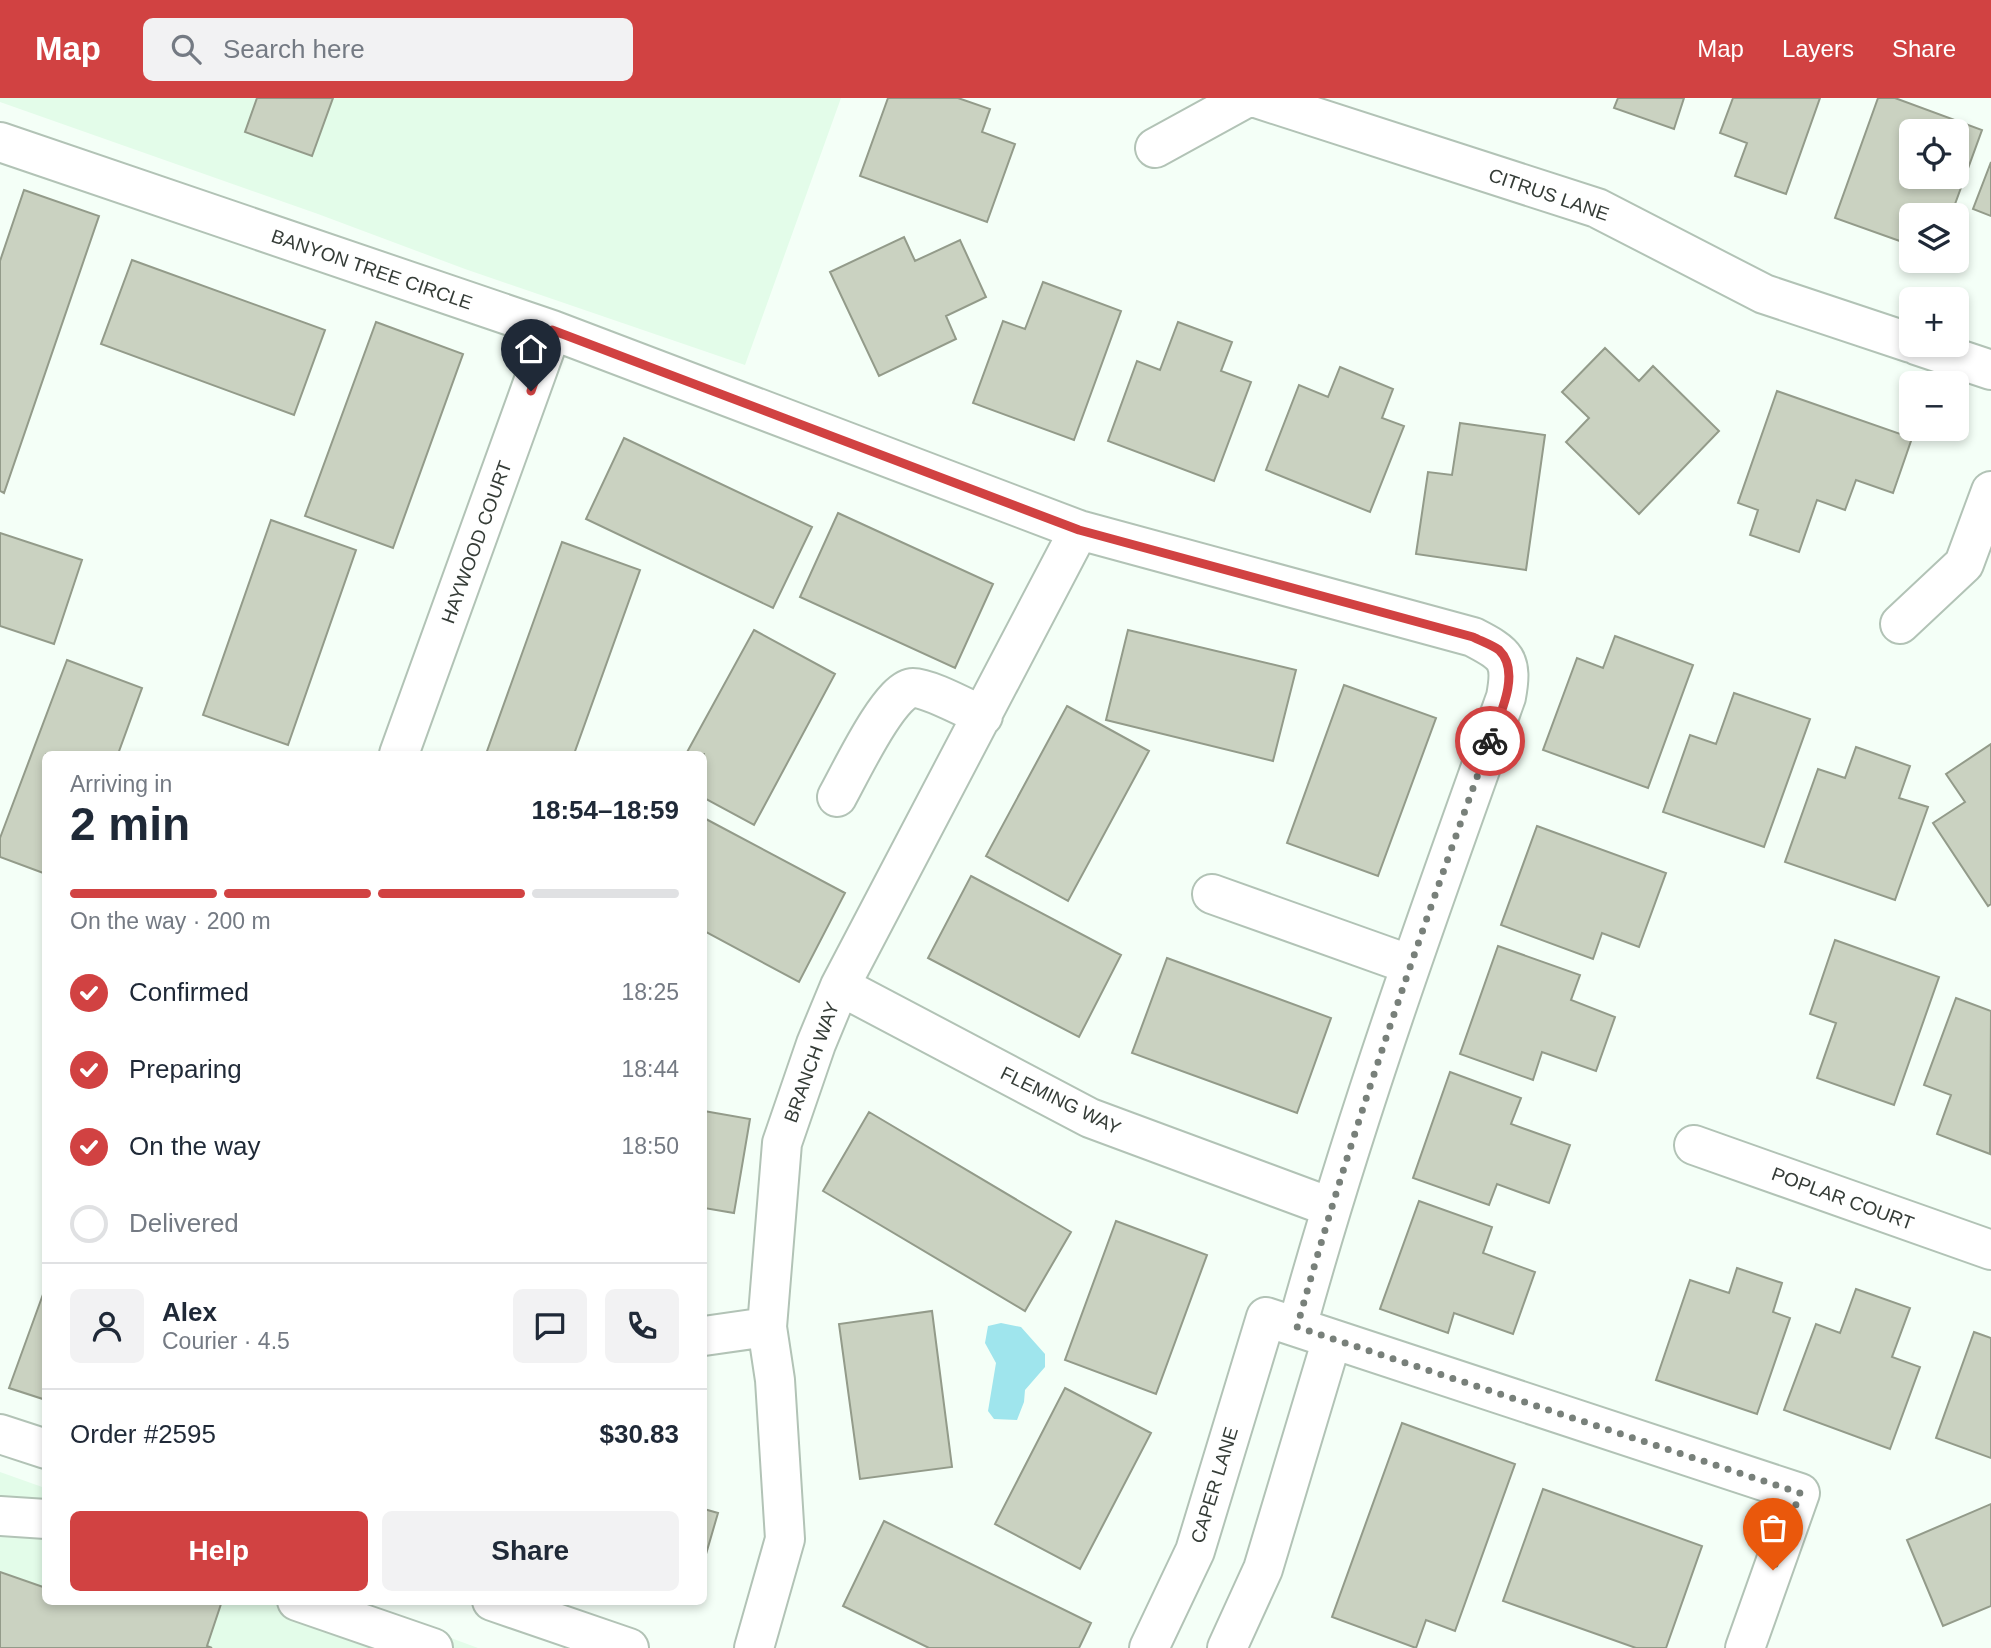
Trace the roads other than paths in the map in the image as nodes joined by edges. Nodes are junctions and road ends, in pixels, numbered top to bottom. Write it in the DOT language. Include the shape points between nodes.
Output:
graph roads {
  1 [pos="1246,98"];
  2 [pos="1256,98"];
  3 [pos="0,142"];
  4 [pos="1155,148"];
  5 [pos="552,330"];
  6 [pos="1899,339"];
  7 [pos="1952,357"];
  8 [pos="1991,370"];
  9 [pos="1991,491"];
  10 [pos="1079,530"];
  11 [pos="1900,624"];
  12 [pos="983,716"];
  13 [pos="400,751"];
  14 [pos="837,797"];
  15 [pos="1212,894"];
  16 [pos="1410,965"];
  17 [pos="840,986"];
  18 [pos="1694,1145"];
  19 [pos="1330,1208"];
  20 [pos="1991,1250"];
  21 [pos="1281,1322"];
  22 [pos="767,1327"];
  23 [pos="707,1336"];
  24 [pos="1332,1339"];
  25 [pos="0,1434"];
  26 [pos="42,1448"];
  27 [pos="0,1516"];
  28 [pos="42,1519"];
  29 [pos="309,1605"];
  30 [pos="504,1605"];
  31 [pos="433,1648"];
  32 [pos="629,1648"];
  33 [pos="754,1648"];
  34 [pos="1149,1648"];
  35 [pos="1227,1648"];
  36 [pos="1745,1648"];
  1 -- 4 [label="street"];
  2 -- 6 [label="street, CITRUS LANE" via="1597,208 1764,294"];
  3 -- 5 [label="street, BANYON TREE CIRCLE"];
  5 -- 10 [label="street, BANYON TREE CIRCLE"];
  5 -- 13 [label="street, HAYWOOD COURT"];
  7 -- 8 [label="street"];
  9 -- 11 [label="street" via="1964,564"];
  10 -- 12 [label="street, BRANCH WAY"];
  10 -- 16 [label="street, BANYON TREE CIRCLE" via="1473,637 1499,651 1510,674 1506,697"];
  12 -- 14 [label="street" via="928,692 912,688 900,693"];
  12 -- 17 [label="street, BRANCH WAY"];
  15 -- 16 [label="street"];
  16 -- 19 [label="street, BANYON TREE CIRCLE"];
  17 -- 19 [label="street, FLEMING WAY" via="1090,1118"];
  17 -- 22 [label="street, BRANCH WAY" via="782,1143"];
  18 -- 20 [label="street, POPLAR COURT"];
  19 -- 21 [label="street, BANYON TREE CIRCLE"];
  21 -- 24 [label="street"];
  21 -- 34 [label="street, CAPER LANE" via="1195,1550"];
  22 -- 23 [label="street"];
  22 -- 33 [label="street, BRANCH WAY" via="785,1539"];
  24 -- 35 [label="street" via="1263,1569"];
  24 -- 36 [label="street" via="1800,1493"];
  25 -- 26 [label="street"];
  27 -- 28 [label="street"];
  29 -- 31 [label="street"];
  30 -- 32 [label="street"];
}
